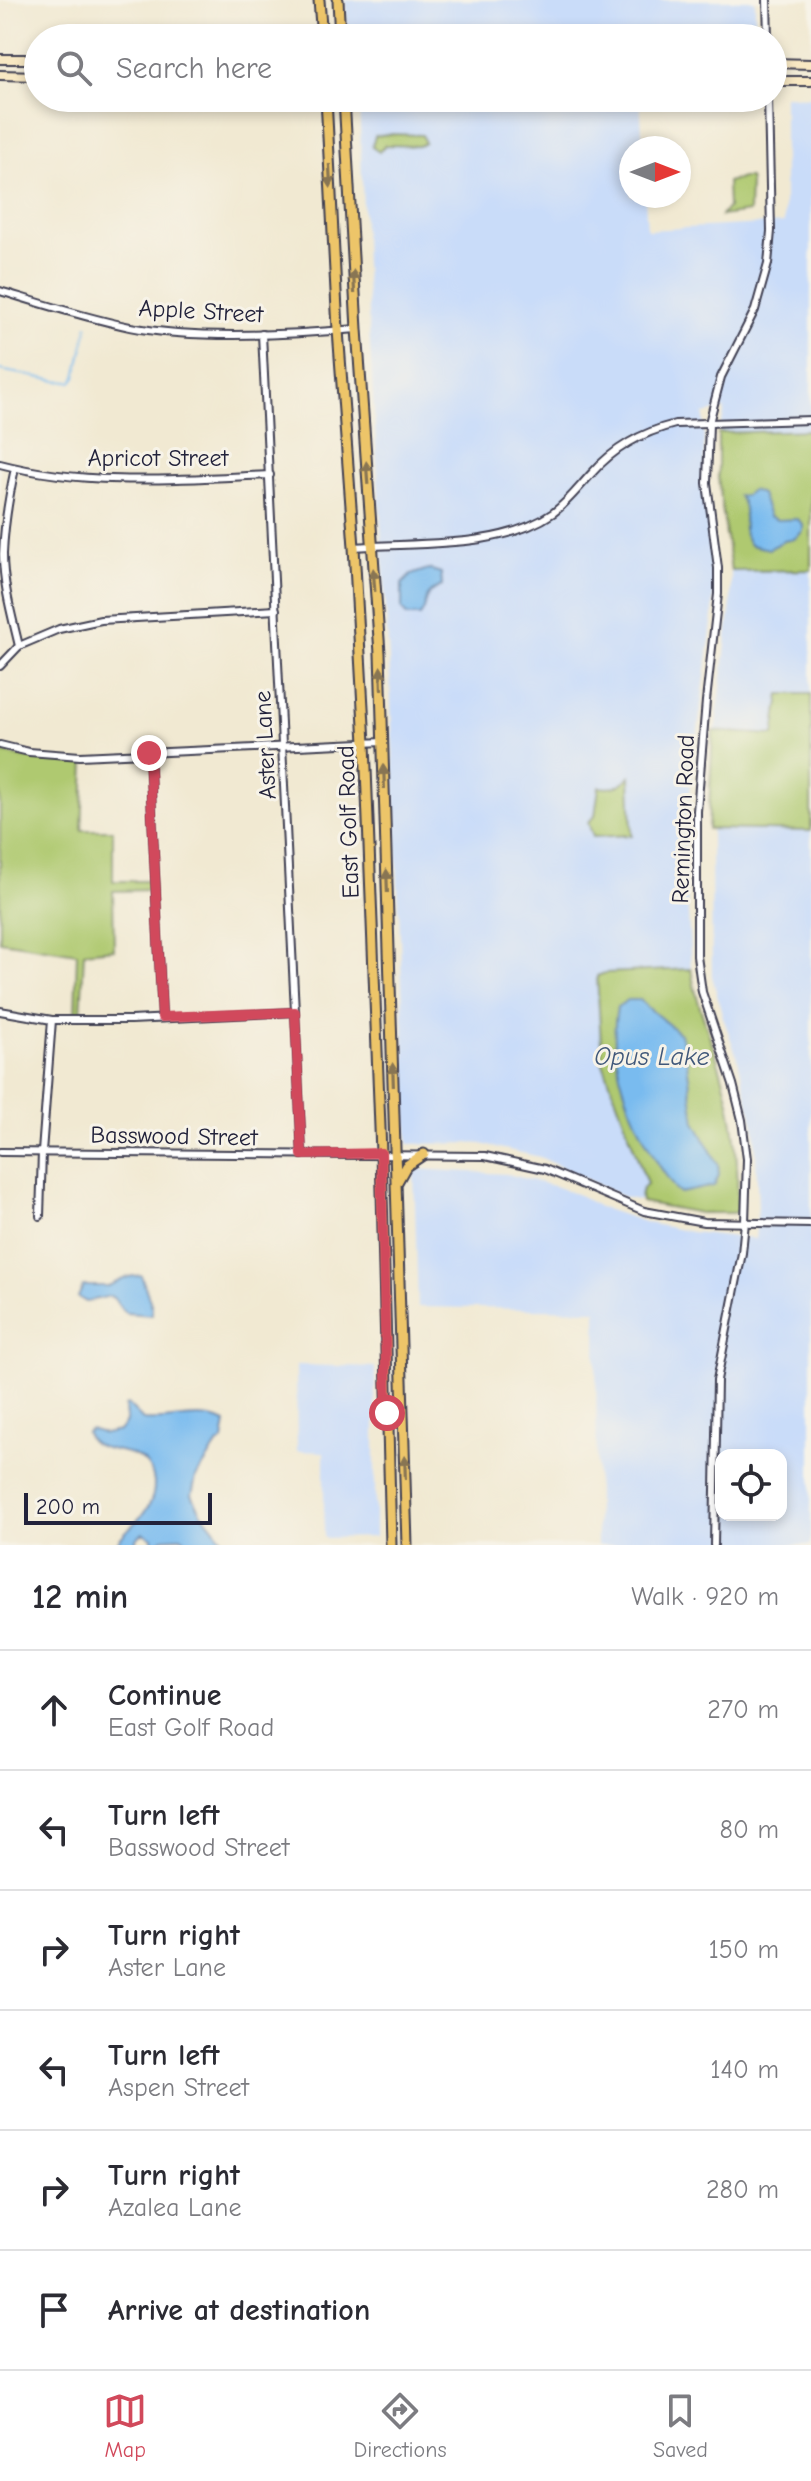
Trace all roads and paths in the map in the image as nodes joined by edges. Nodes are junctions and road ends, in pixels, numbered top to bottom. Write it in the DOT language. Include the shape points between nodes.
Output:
graph roads {
  1 [pos="319,0"];
  2 [pos="338,0"];
  3 [pos="767,0"];
  4 [pos="321,24"];
  5 [pos="339,24"];
  6 [pos="768,24"];
  7 [pos="0,59"];
  8 [pos="24,59"];
  9 [pos="787,63"];
  10 [pos="811,64"];
  11 [pos="0,75"];
  12 [pos="24,76"];
  13 [pos="787,81"];
  14 [pos="811,81"];
  15 [pos="327,112"];
  16 [pos="345,112"];
  17 [pos="768,112"];
  18 [pos="0,291"];
  19 [pos="357,329"];
  20 [pos="338,330"];
  21 [pos="262,334"];
  22 [pos="811,420"];
  23 [pos="709,423"];
  24 [pos="0,464"];
  25 [pos="15,468"];
  26 [pos="270,475"];
  27 [pos="372,545"];
  28 [pos="354,547"];
  29 [pos="276,610"];
  30 [pos="19,646"];
  31 [pos="0,666"];
  32 [pos="383,742"];
  33 [pos="365,743"];
  34 [pos="0,745"];
  35 [pos="283,745"];
  36 [pos="149,753"];
  37 [pos="0,1011"];
  38 [pos="295,1012"];
  39 [pos="162,1017"];
  40 [pos="52,1020"];
  41 [pos="0,1152"];
  42 [pos="42,1152"];
  43 [pos="381,1153"];
  44 [pos="395,1153"];
  45 [pos="424,1154"];
  46 [pos="302,1155"];
  47 [pos="396,1185"];
  48 [pos="40,1216"];
  49 [pos="745,1222"];
  50 [pos="811,1224"];
  51 [pos="391,1545"];
  52 [pos="407,1545"];
  53 [pos="714,1545"];
  1 -- 4 [label="main road"];
  2 -- 5 [label="main road"];
  3 -- 6 [label="street"];
  7 -- 8 [label="main road"];
  9 -- 10 [label="main road"];
  11 -- 12 [label="main road"];
  13 -- 14 [label="main road"];
  15 -- 20 [label="main road, East Golf Road, one-way"];
  19 -- 16 [label="main road, East Golf Road, one-way"];
  17 -- 23 [label="street, Remington Road" via="768,264 760,296 721,377"];
  18 -- 21 [label="street, Apple Street" via="131,327"];
  19 -- 20 [label="street, Apple Street"];
  27 -- 19 [label="main road, East Golf Road, one-way"];
  20 -- 21 [label="street, Apple Street"];
  20 -- 28 [label="main road, East Golf Road"];
  21 -- 26 [label="street, Aster Lane"];
  22 -- 23 [label="street"];
  23 -- 27 [label="street" via="675,424 636,437 552,513 527,527 461,541"];
  23 -- 49 [label="street, Remington Road" via="707,483 718,594 697,811 697,956 702,992 742,1120"];
  24 -- 25 [label="street, Apricot Street"];
  25 -- 26 [label="street, Apricot Street" via="128,481"];
  25 -- 30 [label="street" via="3,557"];
  26 -- 29 [label="street, Aster Lane"];
  27 -- 28 [label="street"];
  32 -- 27 [label="main road, East Golf Road, one-way"];
  28 -- 33 [label="main road, East Golf Road"];
  29 -- 30 [label="street" via="101,620 59,629"];
  29 -- 35 [label="street, Aster Lane"];
  30 -- 31 [label="street"];
  32 -- 33 [label="street"];
  44 -- 32 [label="main road, East Golf Road, one-way"];
  33 -- 35 [label="street"];
  33 -- 43 [label="main road, East Golf Road"];
  34 -- 36 [label="street" via="80,756"];
  35 -- 36 [label="street"];
  35 -- 38 [label="street, Aster Lane"];
  36 -- 39 [label="street"];
  37 -- 40 [label="street"];
  38 -- 39 [label="street"];
  38 -- 46 [label="street, Aster Lane"];
  39 -- 40 [label="street"];
  40 -- 42 [label="street"];
  41 -- 42 [label="street, Basswood Street"];
  42 -- 46 [label="street, Basswood Street"];
  42 -- 48 [label="street"];
  43 -- 44 [label="street, Basswood Street"];
  43 -- 46 [label="street, Basswood Street"];
  43 -- 51 [label="main road, East Golf Road"];
  44 -- 45 [label="street, Basswood Street"];
  44 -- 47 [label="main road, East Golf Road"];
  45 -- 47 [label="main road" via="406,1166"];
  45 -- 49 [label="street, Basswood Street" via="506,1159 545,1169 644,1211 704,1222"];
  52 -- 47 [label="main road, East Golf Road, one-way"];
  49 -- 50 [label="street, Basswood Street"];
  49 -- 53 [label="street, Remington Road" via="717,1380"];
}
